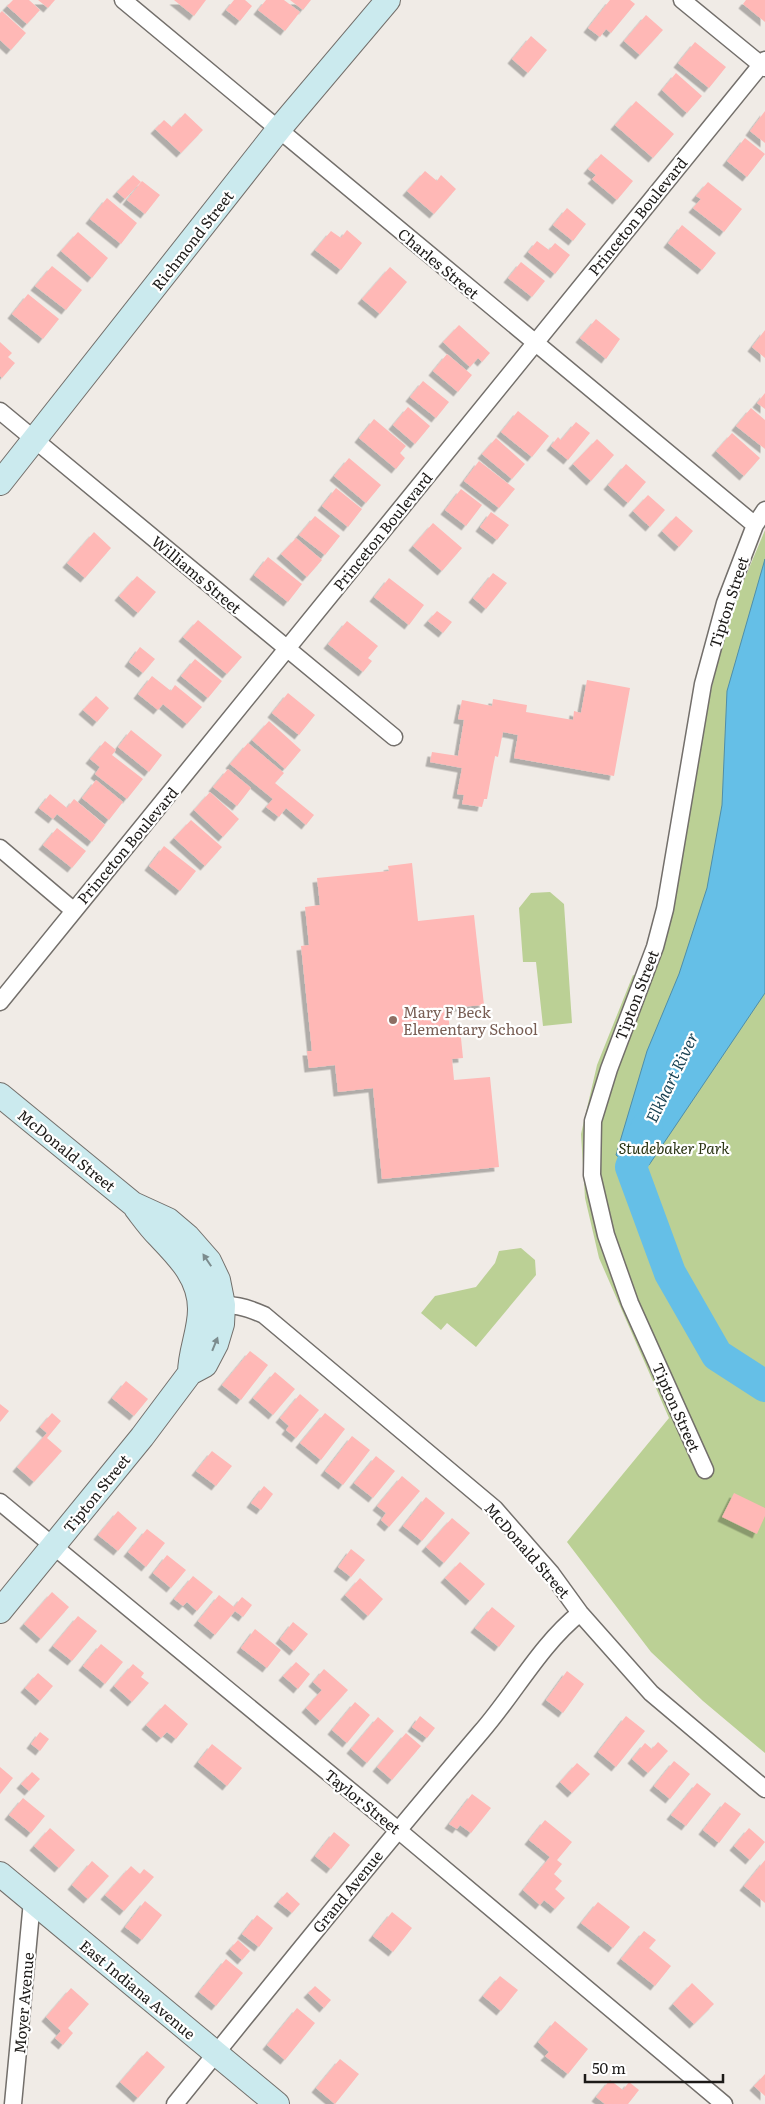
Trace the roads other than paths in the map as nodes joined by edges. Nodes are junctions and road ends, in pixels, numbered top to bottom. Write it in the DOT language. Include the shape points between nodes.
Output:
graph roads {
  1 [pos="123,0"];
  2 [pos="388,0"];
  3 [pos="682,0"];
  4 [pos="764,64"];
  5 [pos="280,129"];
  6 [pos="534,342"];
  7 [pos="0,411"];
  8 [pos="35,441"];
  9 [pos="0,483"];
  10 [pos="765,510"];
  11 [pos="755,526"];
  12 [pos="288,649"];
  13 [pos="394,737"];
  14 [pos="0,848"];
  15 [pos="73,910"];
  16 [pos="0,1002"];
  17 [pos="0,1096"];
  18 [pos="134,1204"];
  19 [pos="223,1305"];
  20 [pos="200,1308"];
  21 [pos="190,1373"];
  22 [pos="705,1470"];
  23 [pos="0,1502"];
  24 [pos="53,1547"];
  25 [pos="0,1611"];
  26 [pos="580,1613"];
  27 [pos="765,1789"];
  28 [pos="398,1830"];
  29 [pos="0,1874"];
  30 [pos="32,1901"];
  31 [pos="216,2054"];
  32 [pos="13,2104"];
  33 [pos="175,2104"];
  34 [pos="277,2104"];
  35 [pos="724,2104"];
  1 -- 5 [label="street, Charles Street"];
  2 -- 5 [label="street, Richmond Street"];
  3 -- 4 [label="street"];
  4 -- 6 [label="street, Princeton Boulevard"];
  5 -- 6 [label="street, Charles Street"];
  5 -- 8 [label="street, Richmond Street"];
  6 -- 11 [label="street, Charles Street"];
  6 -- 12 [label="street, Princeton Boulevard"];
  7 -- 8 [label="street, Williams Street"];
  8 -- 9 [label="street, Richmond Street"];
  8 -- 12 [label="street, Williams Street"];
  10 -- 11 [label="street, Tipton Street"];
  11 -- 22 [label="street, Tipton Street" via="725,603 703,684 665,909 655,947 593,1121 592,1175 606,1235 630,1303"];
  12 -- 13 [label="street, Williams Street"];
  12 -- 15 [label="street, Princeton Boulevard"];
  14 -- 15 [label="street"];
  15 -- 16 [label="street, Princeton Boulevard"];
  17 -- 18 [label="street, McDonald Street"];
  19 -- 18 [label="street, McDonald Street, one-way" via="218,1280 209,1260 168,1220"];
  18 -- 20 [label="street, McDonald Street" via="190,1272 198,1288"];
  19 -- 20 [label="street, McDonald Street"];
  21 -- 19 [label="street, Tipton Street, one-way" via="206,1365 222,1324"];
  19 -- 26 [label="street, McDonald Street" via="244,1306 264,1315 457,1475 507,1521"];
  20 -- 21 [label="street, Tipton Street"];
  21 -- 24 [label="street, Tipton Street"];
  23 -- 24 [label="street, Taylor Street"];
  24 -- 25 [label="street, Tipton Street"];
  24 -- 28 [label="street, Taylor Street"];
  26 -- 27 [label="street, McDonald Street" via="651,1692"];
  26 -- 28 [label="street, Grand Avenue" via="557,1635 485,1728"];
  28 -- 31 [label="street, Grand Avenue"];
  28 -- 35 [label="street, Taylor Street"];
  29 -- 30 [label="street, East Indiana Avenue"];
  30 -- 31 [label="street, East Indiana Avenue"];
  30 -- 32 [label="street, Moyer Avenue"];
  31 -- 33 [label="street, Grand Avenue"];
  31 -- 34 [label="street, East Indiana Avenue"];
}
